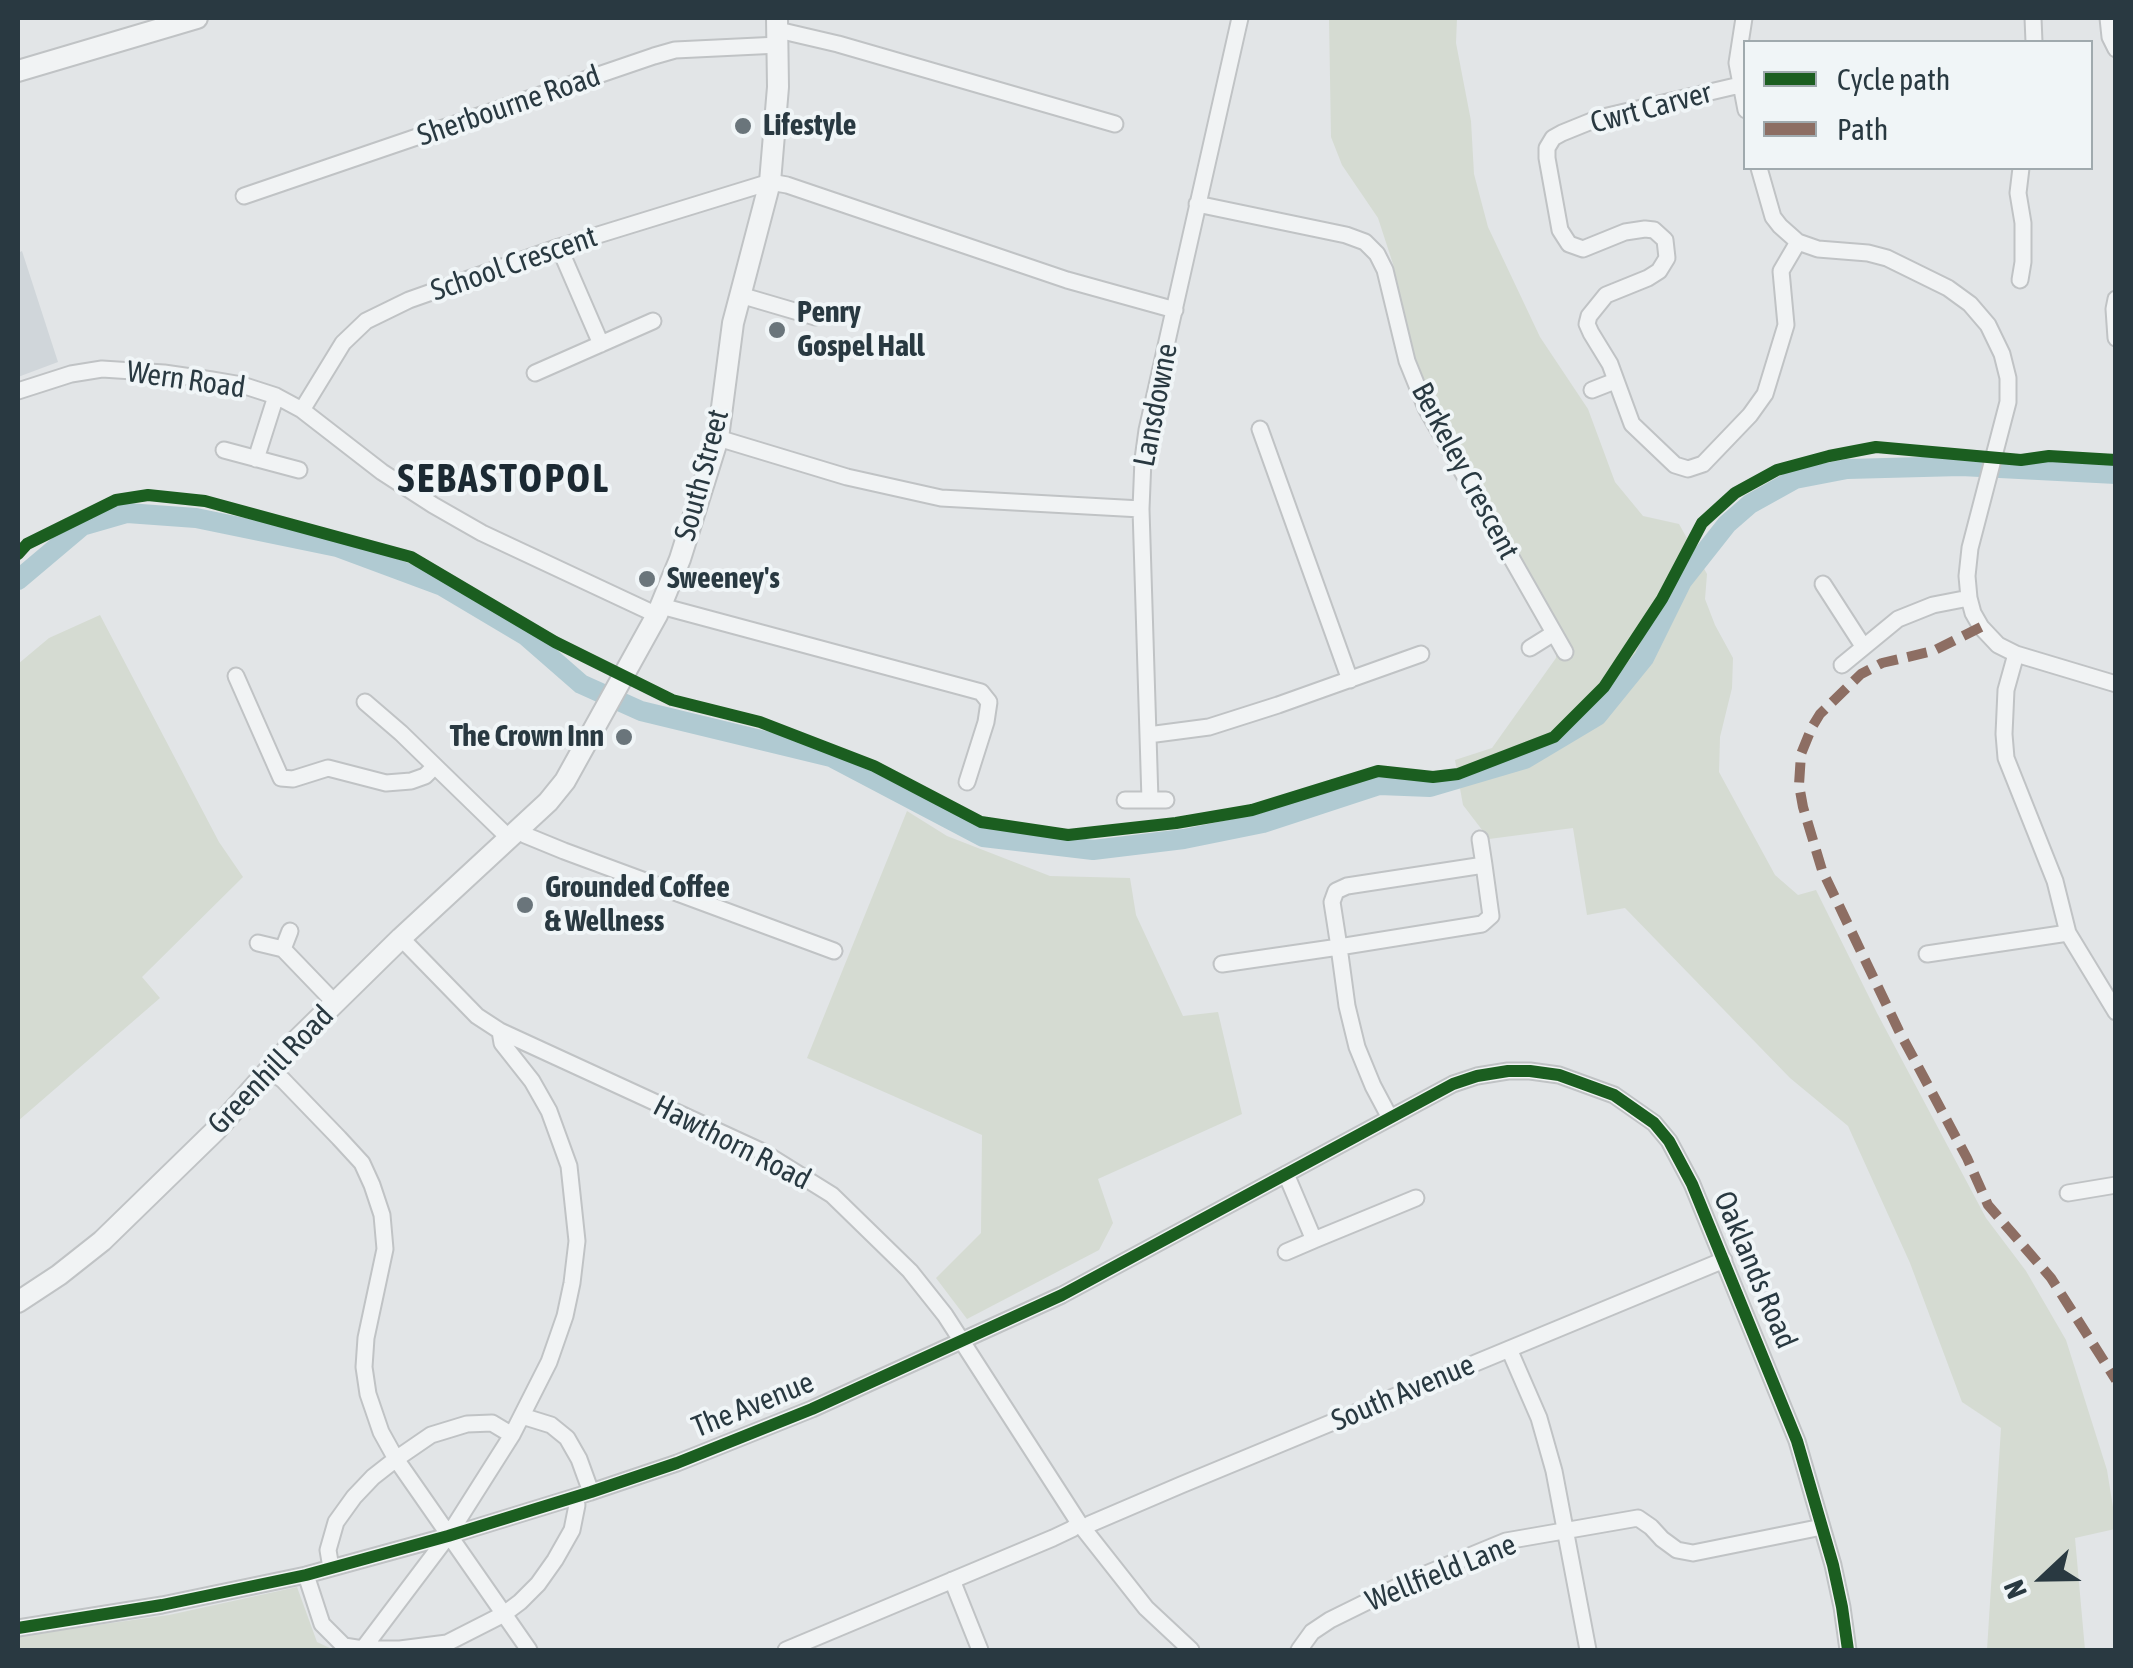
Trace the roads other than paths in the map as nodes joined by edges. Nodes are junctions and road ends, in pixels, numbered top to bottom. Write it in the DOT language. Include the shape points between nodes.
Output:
graph roads {
  1 [pos="197,18"];
  2 [pos="1240,18"];
  3 [pos="1744,18"];
  4 [pos="2108,18"];
  5 [pos="778,31"];
  6 [pos="2116,49"];
  7 [pos="18,72"];
  8 [pos="1740,85"];
  9 [pos="1743,98"];
  10 [pos="1115,124"];
  11 [pos="1760,170"];
  12 [pos="2020,170"];
  13 [pos="770,182"];
  14 [pos="244,196"];
  15 [pos="1197,204"];
  16 [pos="1798,242"];
  17 [pos="558,247"];
  18 [pos="2020,280"];
  19 [pos="740,295"];
  20 [pos="2116,299"];
  21 [pos="1175,310"];
  22 [pos="815,317"];
  23 [pos="653,321"];
  24 [pos="2116,338"];
  25 [pos="601,344"];
  26 [pos="535,373"];
  27 [pos="1615,381"];
  28 [pos="1592,390"];
  29 [pos="18,391"];
  30 [pos="276,396"];
  31 [pos="302,410"];
  32 [pos="1260,429"];
  33 [pos="718,438"];
  34 [pos="224,450"];
  35 [pos="256,459"];
  36 [pos="299,470"];
  37 [pos="1141,508"];
  38 [pos="1823,584"];
  39 [pos="1969,598"];
  40 [pos="659,611"];
  41 [pos="1554,633"];
  42 [pos="1863,646"];
  43 [pos="1530,648"];
  44 [pos="1565,652"];
  45 [pos="1421,654"];
  46 [pos="2016,654"];
  47 [pos="1842,664"];
  48 [pos="236,676"];
  49 [pos="1350,680"];
  50 [pos="2116,684"];
  51 [pos="364,702"];
  52 [pos="1148,735"];
  53 [pos="435,766"];
  54 [pos="967,782"];
  55 [pos="1125,800"];
  56 [pos="513,833"];
  57 [pos="1480,839"];
  58 [pos="1484,866"];
  59 [pos="290,931"];
  60 [pos="2068,933"];
  61 [pos="401,938"];
  62 [pos="258,942"];
  63 [pos="1339,947"];
  64 [pos="283,949"];
  65 [pos="834,950"];
  66 [pos="1927,954"];
  67 [pos="1222,964"];
  68 [pos="335,1003"];
  69 [pos="2116,1012"];
  70 [pos="500,1031"];
  71 [pos="270,1072"];
  72 [pos="1453,1084"];
  73 [pos="1390,1118"];
  74 [pos="1286,1174"];
  75 [pos="2116,1186"];
  76 [pos="2068,1193"];
  77 [pos="1416,1198"];
  78 [pos="1314,1240"];
  79 [pos="1286,1252"];
  80 [pos="1724,1260"];
  81 [pos="18,1302"];
  82 [pos="960,1340"];
  83 [pos="1509,1350"];
  84 [pos="522,1416"];
  85 [pos="512,1435"];
  86 [pos="396,1460"];
  87 [pos="591,1492"];
  88 [pos="574,1498"];
  89 [pos="1081,1526"];
  90 [pos="1822,1528"];
  91 [pos="1566,1530"];
  92 [pos="448,1536"];
  93 [pos="331,1568"];
  94 [pos="306,1575"];
  95 [pos="952,1580"];
  96 [pos="504,1614"];
  97 [pos="18,1628"];
  98 [pos="362,1650"];
  99 [pos="529,1650"];
  100 [pos="786,1650"];
  101 [pos="980,1650"];
  102 [pos="1191,1650"];
  103 [pos="1299,1650"];
  104 [pos="1588,1650"];
  105 [pos="1848,1650"];
  1 -- 7 [label="street"];
  2 -- 15 [label="street, Lansdowne"];
  3 -- 8 [label="street"];
  4 -- 6 [label="street"];
  5 -- 10 [label="street, Sherbourne Road"];
  5 -- 13 [label="street, South Street"];
  5 -- 14 [label="street, Sherbourne Road" via="670,51"];
  8 -- 9 [label="street"];
  8 -- 27 [label="street, Cwrt Carver" via="1600,118 1549,142 1560,230 1569,244 1583,248 1645,228 1667,245 1659,271 1606,296 1588,320"];
  11 -- 16 [label="street" via="1773,217"];
  12 -- 18 [label="street"];
  13 -- 17 [label="street, School Crescent"];
  13 -- 19 [label="street, South Street"];
  13 -- 21 [label="street"];
  15 -- 21 [label="street, Lansdowne"];
  15 -- 41 [label="street, Berkeley Crescent" via="1346,234 1377,254 1426,408"];
  16 -- 27 [label="street, Cwrt Carver" via="1781,271 1786,325 1765,394 1703,464 1676,465 1638,432"];
  16 -- 39 [label="street" via="1887,258 1948,288 1988,325 2002,354 2008,402 1970,548"];
  17 -- 25 [label="street"];
  17 -- 31 [label="street, School Crescent" via="366,321 344,343"];
  19 -- 22 [label="street"];
  19 -- 33 [label="street, South Street"];
  20 -- 24 [label="street"];
  21 -- 37 [label="street, Lansdowne" via="1147,430"];
  23 -- 25 [label="street"];
  25 -- 26 [label="street"];
  27 -- 28 [label="street"];
  29 -- 30 [label="street, Wern Road" via="102,369 212,380"];
  30 -- 31 [label="street, Wern Road"];
  30 -- 35 [label="street"];
  31 -- 40 [label="street, Wern Road" via="432,505"];
  32 -- 49 [label="street"];
  33 -- 37 [label="street" via="941,498"];
  33 -- 40 [label="street, South Street"];
  34 -- 35 [label="street"];
  35 -- 36 [label="street"];
  37 -- 52 [label="street, Lansdowne"];
  38 -- 42 [label="street"];
  39 -- 42 [label="street" via="1914,611"];
  39 -- 46 [label="street" via="1981,628"];
  40 -- 54 [label="street, Wern Road" via="981,692 989,702 986,722"];
  40 -- 56 [label="street, South Street" via="565,781"];
  41 -- 43 [label="street"];
  41 -- 44 [label="street, Berkeley Crescent"];
  42 -- 47 [label="street"];
  45 -- 49 [label="street"];
  46 -- 50 [label="street"];
  46 -- 60 [label="street" via="2006,690 2004,746"];
  48 -- 53 [label="street" via="280,778 328,768 386,783 412,781"];
  49 -- 52 [label="street" via="1208,728"];
  51 -- 53 [label="street"];
  52 -- 55 [label="street, Lansdowne" via="1158,800"];
  53 -- 56 [label="street"];
  56 -- 61 [label="street, Greenhill Road"];
  56 -- 65 [label="street"];
  57 -- 58 [label="street"];
  58 -- 63 [label="street" via="1490,916 1482,924"];
  58 -- 63 [label="street" via="1336,890"];
  59 -- 64 [label="street"];
  60 -- 66 [label="street"];
  60 -- 69 [label="street"];
  61 -- 68 [label="street, Greenhill Road"];
  61 -- 70 [label="street, Hawthorn Road"];
  62 -- 64 [label="street"];
  63 -- 67 [label="street"];
  63 -- 73 [label="street" via="1357,1047"];
  64 -- 68 [label="street"];
  68 -- 71 [label="street, Greenhill Road"];
  70 -- 82 [label="street, Hawthorn Road" via="763,1152 832,1195 910,1271"];
  70 -- 84 [label="street" via="561,1140 577,1242 565,1316"];
  71 -- 81 [label="street, Greenhill Road" via="102,1241"];
  71 -- 86 [label="street" via="362,1163 382,1215 385,1249 364,1367 381,1432"];
  72 -- 73 [label="street, The Avenue"];
  72 -- 80 [label="street, Oaklands Road" via="1530,1071 1588,1084 1636,1108 1669,1141"];
  73 -- 74 [label="street, The Avenue"];
  74 -- 78 [label="street"];
  74 -- 82 [label="street, The Avenue" via="1062,1295"];
  75 -- 76 [label="street"];
  77 -- 78 [label="street"];
  78 -- 79 [label="street"];
  80 -- 83 [label="street, South Avenue"];
  80 -- 90 [label="street, Oaklands Road" via="1797,1441"];
  82 -- 87 [label="street, The Avenue" via="812,1409"];
  82 -- 89 [label="street, Hawthorn Road"];
  83 -- 89 [label="street, South Avenue"];
  83 -- 91 [label="street" via="1538,1418"];
  84 -- 85 [label="street"];
  84 -- 87 [label="street" via="568,1438"];
  85 -- 86 [label="street" via="492,1423 467,1424 431,1436"];
  85 -- 92 [label="street"];
  86 -- 92 [label="street"];
  86 -- 93 [label="street" via="336,1522"];
  87 -- 88 [label="street, The Avenue"];
  88 -- 92 [label="street, The Avenue"];
  88 -- 96 [label="street" via="572,1530 556,1560"];
  89 -- 95 [label="street, South Avenue"];
  89 -- 102 [label="street, Hawthorn Road" via="1146,1608"];
  90 -- 91 [label="street, Wellfield Lane" via="1693,1553 1676,1550 1638,1518"];
  90 -- 105 [label="street, Oaklands Road"];
  91 -- 103 [label="street, Wellfield Lane" via="1506,1542 1409,1582 1330,1620"];
  91 -- 104 [label="street"];
  92 -- 93 [label="street, The Avenue"];
  92 -- 96 [label="street"];
  92 -- 98 [label="street"];
  93 -- 94 [label="street, The Avenue"];
  94 -- 97 [label="street, The Avenue"];
  94 -- 98 [label="street" via="322,1624 344,1646"];
  95 -- 100 [label="street, South Avenue"];
  95 -- 101 [label="street"];
  96 -- 98 [label="street" via="447,1643"];
  96 -- 99 [label="street"];
}
